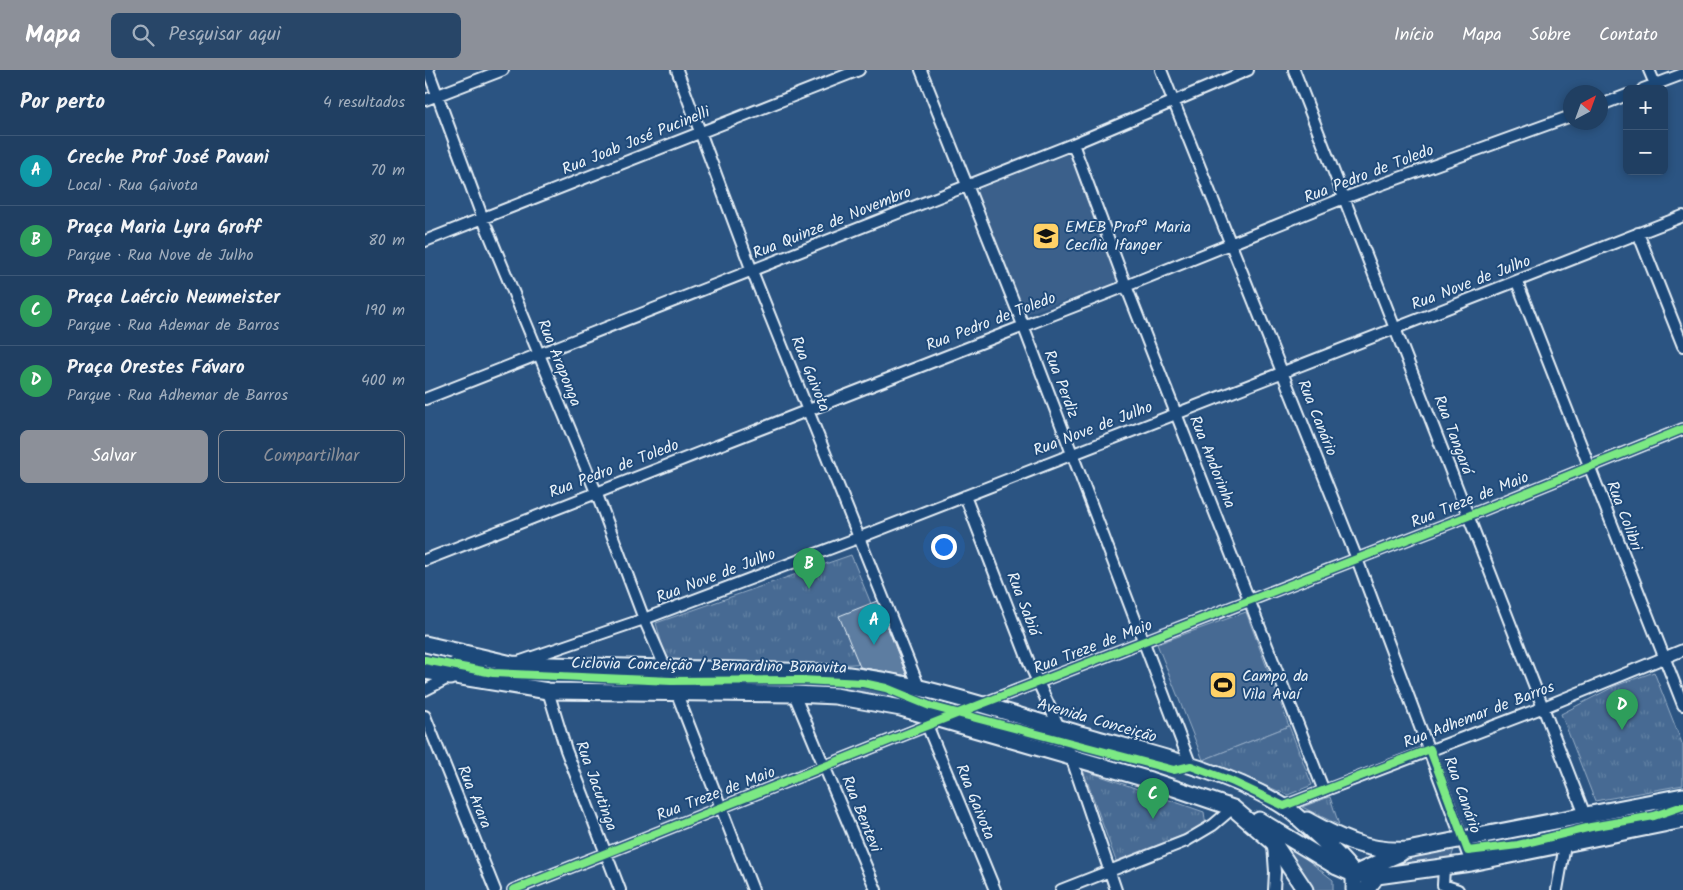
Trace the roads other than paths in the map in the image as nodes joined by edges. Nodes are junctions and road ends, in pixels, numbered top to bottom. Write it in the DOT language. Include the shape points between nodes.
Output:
graph roads {
  1 [pos="428,70"];
  2 [pos="503,70"];
  3 [pos="677,70"];
  4 [pos="859,70"];
  5 [pos="921,70"];
  6 [pos="1161,70"];
  7 [pos="1172,70"];
  8 [pos="1248,70"];
  9 [pos="1294,70"];
  10 [pos="1649,70"];
  11 [pos="1683,74"];
  12 [pos="1167,83"];
  13 [pos="1655,84"];
  14 [pos="438,95"];
  15 [pos="1623,97"];
  16 [pos="425,100"];
  17 [pos="1173,102"];
  18 [pos="1608,102"];
  19 [pos="1563,119"];
  20 [pos="700,131"];
  21 [pos="1073,144"];
  22 [pos="967,185"];
  23 [pos="1344,198"];
  24 [pos="1683,216"];
  25 [pos="483,219"];
  26 [pos="1638,233"];
  27 [pos="425,241"];
  28 [pos="1232,244"];
  29 [pos="752,270"];
  30 [pos="1517,282"];
  31 [pos="1126,286"];
  32 [pos="1023,325"];
  33 [pos="1396,329"];
  34 [pos="1683,346"];
  35 [pos="539,354"];
  36 [pos="1283,372"];
  37 [pos="425,399"];
  38 [pos="808,410"];
  39 [pos="1177,413"];
  40 [pos="1683,430"];
  41 [pos="1071,454"];
  42 [pos="1588,467"];
  43 [pos="596,492"];
  44 [pos="965,496"];
  45 [pos="1468,516"];
  46 [pos="859,538"];
  47 [pos="1357,559"];
  48 [pos="425,560"];
  49 [pos="1251,600"];
  50 [pos="644,619"];
  51 [pos="1145,642"];
  52 [pos="425,644"];
  53 [pos="1683,650"];
  54 [pos="1663,658"];
  55 [pos="513,664"];
  56 [pos="664,668"];
  57 [pos="425,671"];
  58 [pos="450,677"];
  59 [pos="1038,683"];
  60 [pos="919,687"];
  61 [pos="425,690"];
  62 [pos="548,691"];
  63 [pos="677,694"];
  64 [pos="794,694"];
  65 [pos="979,705"];
  66 [pos="1683,705"];
  67 [pos="1544,707"];
  68 [pos="425,716"];
  69 [pos="945,718"];
  70 [pos="927,725"];
  71 [pos="1060,728"];
  72 [pos="1430,749"];
  73 [pos="1071,757"];
  74 [pos="825,766"];
  75 [pos="1191,766"];
  76 [pos="1324,790"];
  77 [pos="1683,796"];
  78 [pos="721,806"];
  79 [pos="1285,806"];
  80 [pos="1233,808"];
  81 [pos="1587,815"];
  82 [pos="1683,820"];
  83 [pos="1594,838"];
  84 [pos="1464,840"];
  85 [pos="1273,842"];
  86 [pos="1565,845"];
  87 [pos="1407,850"];
  88 [pos="605,853"];
  89 [pos="1471,863"];
  90 [pos="1444,868"];
  91 [pos="1109,871"];
  92 [pos="1353,874"];
  93 [pos="1377,876"];
  94 [pos="1442,887"];
  95 [pos="495,890"];
  96 [pos="513,890"];
  97 [pos="620,890"];
  98 [pos="753,890"];
  99 [pos="876,890"];
  100 [pos="995,890"];
  101 [pos="1061,890"];
  102 [pos="1116,890"];
  103 [pos="1274,890"];
  104 [pos="1305,890"];
  105 [pos="1349,890"];
  106 [pos="1354,890"];
  107 [pos="1366,890"];
  108 [pos="1458,890"];
  109 [pos="1557,890"];
  1 -- 14 [label="street, Rua Araponga"];
  2 -- 14 [label="street"];
  3 -- 20 [label="street, Rua Gaivota"];
  4 -- 20 [label="street, Rua Joab José Pucinelli"];
  5 -- 22 [label="street, Rua Perdiz"];
  6 -- 12 [label="street, Rua Canário"];
  7 -- 12 [label="street"];
  8 -- 17 [label="street, Rua Quinze de Novembro"];
  9 -- 23 [label="street, Rua Tangará"];
  10 -- 13 [label="street"];
  11 -- 13 [label="street"];
  12 -- 17 [label="street, Rua Canário"];
  14 -- 16 [label="street"];
  14 -- 25 [label="street, Rua Araponga"];
  15 -- 18 [label="street"];
  17 -- 21 [label="street, Rua Quinze de Novembro"];
  17 -- 28 [label="street, Rua Canário"];
  19 -- 23 [label="street, Rua Pedro de Toledo"];
  20 -- 25 [label="street, Rua Joab José Pucinelli"];
  20 -- 29 [label="street, Rua Gaivota"];
  21 -- 22 [label="street, Rua Quinze de Novembro"];
  21 -- 31 [label="street, Rua Andorinha"];
  22 -- 29 [label="street, Rua Quinze de Novembro"];
  22 -- 32 [label="street, Rua Perdiz"];
  23 -- 28 [label="street, Rua Pedro de Toledo"];
  23 -- 33 [label="street, Rua Tangará"];
  24 -- 26 [label="street, Rua Nove de Julho"];
  25 -- 27 [label="street, Rua Joab José Pucinelli"];
  25 -- 35 [label="street, Rua Araponga"];
  26 -- 30 [label="street, Rua Nove de Julho"];
  26 -- 34 [label="street"];
  28 -- 31 [label="street, Rua Pedro de Toledo"];
  28 -- 36 [label="street, Rua Canário"];
  29 -- 35 [label="street, Rua Quinze de Novembro"];
  29 -- 38 [label="street, Rua Gaivota"];
  30 -- 33 [label="street, Rua Nove de Julho"];
  30 -- 42 [label="street, Rua Colibri"];
  31 -- 32 [label="street, Rua Pedro de Toledo"];
  31 -- 39 [label="street, Rua Andorinha"];
  32 -- 38 [label="street, Rua Pedro de Toledo"];
  32 -- 41 [label="street, Rua Perdiz"];
  33 -- 36 [label="street, Rua Nove de Julho"];
  33 -- 45 [label="street, Rua Tangará"];
  35 -- 37 [label="street, Rua Quinze de Novembro"];
  35 -- 43 [label="street, Rua Araponga"];
  36 -- 39 [label="street, Rua Nove de Julho"];
  36 -- 47 [label="street, Rua Canário"];
  38 -- 43 [label="street, Rua Pedro de Toledo"];
  38 -- 46 [label="street, Rua Gaivota"];
  39 -- 41 [label="street, Rua Nove de Julho"];
  39 -- 49 [label="street, Rua Andorinha"];
  40 -- 42 [label="street, Rua Treze de Maio"];
  41 -- 44 [label="street, Rua Nove de Julho"];
  41 -- 51 [label="street, Rua Perdiz"];
  42 -- 45 [label="street, Rua Treze de Maio"];
  42 -- 54 [label="street, Rua Colibri"];
  43 -- 48 [label="street, Rua Pedro de Toledo"];
  43 -- 50 [label="street, Rua Araponga"];
  44 -- 46 [label="street, Rua Nove de Julho"];
  44 -- 59 [label="street, Rua Sabiá"];
  45 -- 47 [label="street, Rua Treze de Maio"];
  45 -- 67 [label="street, Rua Tangará"];
  46 -- 50 [label="street, Rua Nove de Julho"];
  46 -- 60 [label="street, Rua Gaivota"];
  47 -- 49 [label="street, Rua Treze de Maio"];
  47 -- 72 [label="street, Rua Canário"];
  49 -- 51 [label="street, Rua Treze de Maio"];
  49 -- 76 [label="street, Rua Andorinha"];
  50 -- 55 [label="street, Rua Nove de Julho"];
  50 -- 56 [label="street, Rua Araponga"];
  51 -- 59 [label="street, Rua Treze de Maio"];
  51 -- 75 [label="street, Rua Perdiz"];
  52 -- 55 [label="main road, Avenida Conceição"];
  53 -- 54 [label="street, Rua Adhemar de Barros"];
  54 -- 66 [label="street, Rua Colibri"];
  54 -- 67 [label="street, Rua Adhemar de Barros"];
  55 -- 56 [label="main road, Avenida Conceição"];
  55 -- 58 [label="main road" via="461,661 453,666"];
  56 -- 60 [label="main road, Avenida Conceição" via="853,675"];
  56 -- 63 [label="street, Rua Araponga"];
  57 -- 58 [label="main road"];
  58 -- 61 [label="street"];
  58 -- 62 [label="main road"];
  59 -- 65 [label="street, Rua Treze de Maio"];
  59 -- 71 [label="street, Rua Sabiá"];
  60 -- 65 [label="main road, Avenida Conceição"];
  62 -- 63 [label="main road"];
  62 -- 88 [label="street, Rua Jacutinga" via="566,750"];
  63 -- 64 [label="main road"];
  63 -- 78 [label="street"];
  64 -- 69 [label="main road" via="871,701"];
  64 -- 74 [label="street, Rua Bentevi"];
  65 -- 69 [label="street, Rua Treze de Maio"];
  65 -- 71 [label="main road, Avenida Conceição"];
  67 -- 72 [label="street, Rua Adhemar de Barros"];
  67 -- 81 [label="street, Rua Tangará"];
  68 -- 95 [label="street, Rua Arara"];
  69 -- 70 [label="street, Rua Treze de Maio"];
  69 -- 73 [label="main road"];
  70 -- 74 [label="street, Rua Treze de Maio"];
  70 -- 100 [label="street, Rua Gaivota"];
  71 -- 73 [label="street, Rua Sabiá"];
  71 -- 75 [label="main road, Avenida Conceição"];
  72 -- 76 [label="street, Rua Adhemar de Barros"];
  72 -- 84 [label="street, Rua Canário"];
  73 -- 80 [label="main road" via="1159,782"];
  73 -- 91 [label="street, Rua Sabiá"];
  74 -- 78 [label="street, Rua Treze de Maio"];
  74 -- 99 [label="street, Rua Bentevi"];
  75 -- 79 [label="main road, Avenida Conceição"];
  76 -- 79 [label="street, Rua Adhemar de Barros"];
  77 -- 81 [label="main road"];
  78 -- 88 [label="street, Rua Treze de Maio"];
  78 -- 98 [label="street"];
  79 -- 87 [label="main road" via="1321,828 1366,847"];
  79 -- 92 [label="main road, Avenida Conceição"];
  80 -- 85 [label="main road"];
  80 -- 91 [label="street" via="1186,841"];
  80 -- 92 [label="main road"];
  81 -- 83 [label="street, Rua Tangará"];
  81 -- 84 [label="main road"];
  82 -- 83 [label="main road"];
  83 -- 86 [label="main road"];
  84 -- 87 [label="main road"];
  84 -- 89 [label="street, Rua Canário"];
  85 -- 103 [label="street"];
  85 -- 104 [label="main road"];
  86 -- 89 [label="main road"];
  86 -- 109 [label="street"];
  87 -- 92 [label="main road"];
  88 -- 96 [label="street, Rua Treze de Maio"];
  88 -- 97 [label="street, Rua Jacutinga"];
  89 -- 90 [label="main road"];
  90 -- 93 [label="main road"];
  90 -- 94 [label="street"];
  91 -- 101 [label="street"];
  91 -- 102 [label="street, Rua Sabiá"];
  92 -- 93 [label="main road"];
  92 -- 105 [label="main road"];
  92 -- 106 [label="main road"];
  93 -- 107 [label="main road"];
  94 -- 108 [label="street"];
}
